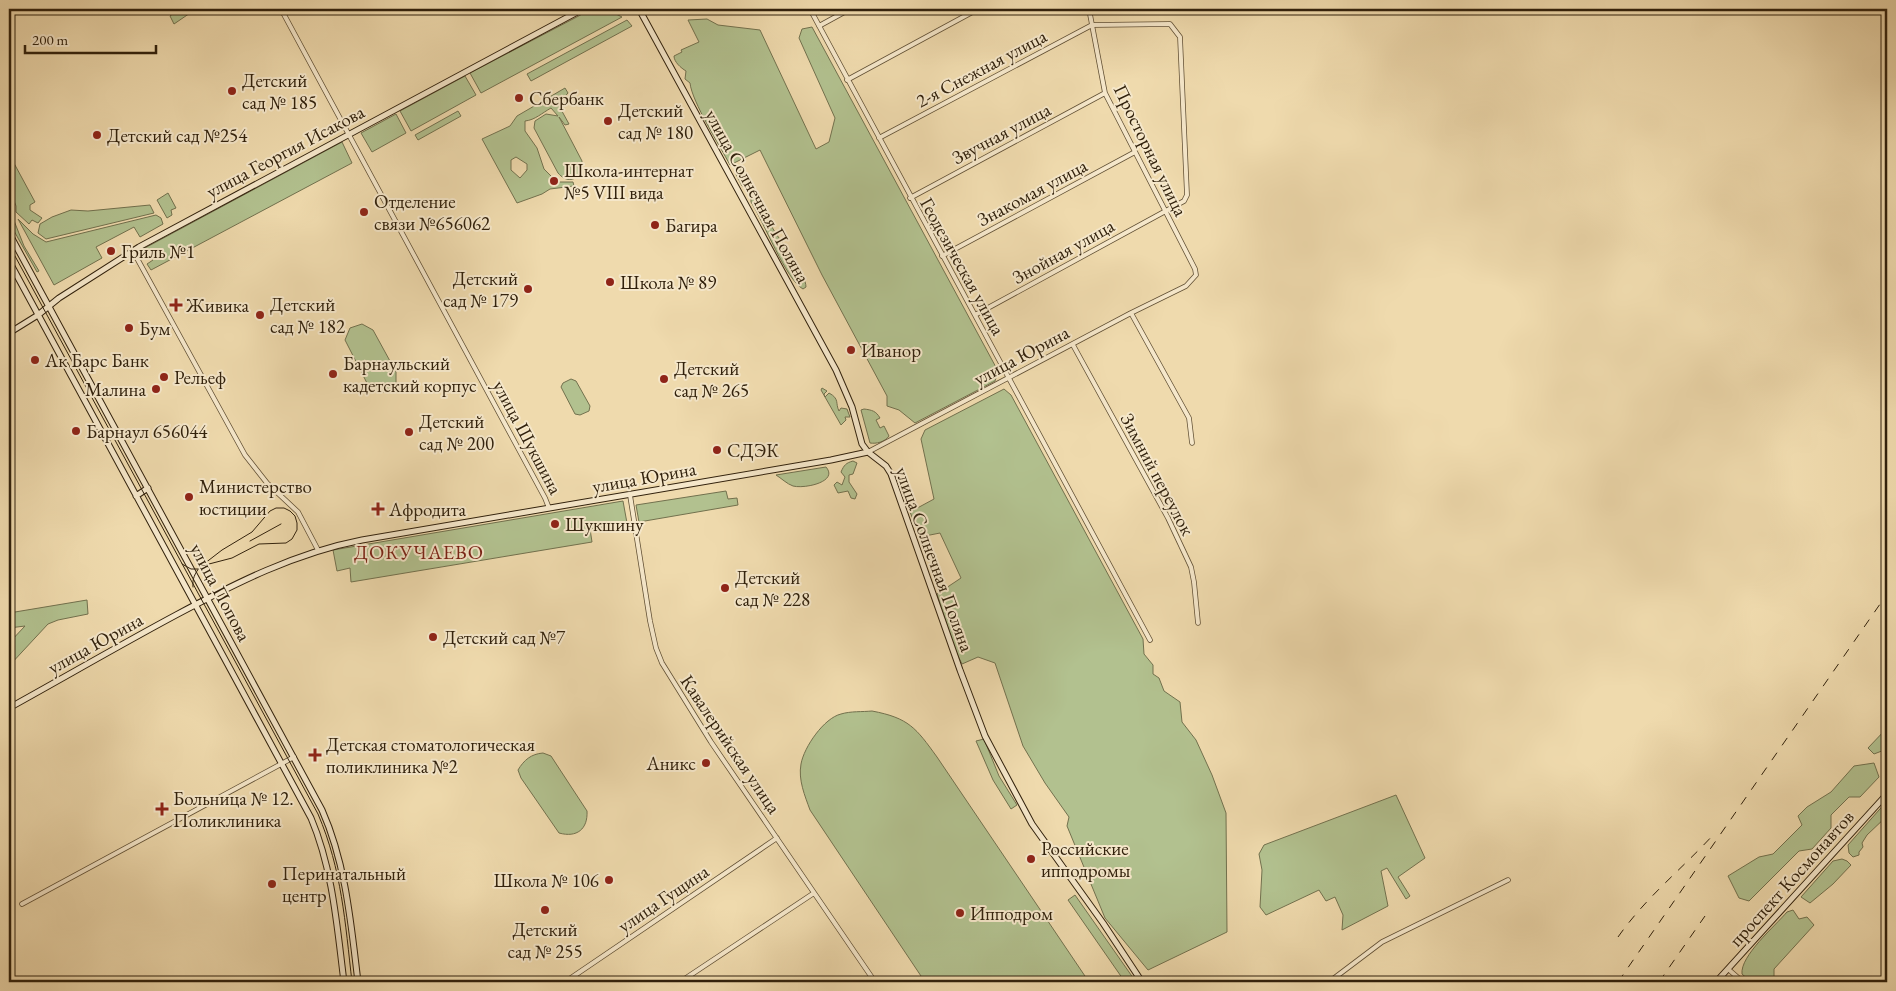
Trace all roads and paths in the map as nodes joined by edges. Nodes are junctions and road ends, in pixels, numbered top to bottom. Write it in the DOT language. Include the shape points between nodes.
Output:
graph roads {
  1 [pos="281,9"];
  2 [pos="583,9"];
  3 [pos="639,9"];
  4 [pos="810,9"];
  5 [pos="850,9"];
  6 [pos="978,9"];
  7 [pos="1089,9"];
  8 [pos="1092,25"];
  9 [pos="819,26"];
  10 [pos="1180,37"];
  11 [pos="847,80"];
  12 [pos="1105,93"];
  13 [pos="349,134"];
  14 [pos="879,138"];
  15 [pos="1135,152"];
  16 [pos="910,198"];
  17 [pos="1166,212"];
  18 [pos="9,233"];
  19 [pos="133,251"];
  20 [pos="942,256"];
  21 [pos="9,261"];
  22 [pos="1195,269"];
  23 [pos="48,307"];
  24 [pos="1132,313"];
  25 [pos="38,315"];
  26 [pos="975,315"];
  27 [pos="9,333"];
  28 [pos="1072,345"];
  29 [pos="1008,378"];
  30 [pos="1192,443"];
  31 [pos="868,452"];
  32 [pos="148,488"];
  33 [pos="630,494"];
  34 [pos="136,496"];
  35 [pos="549,508"];
  36 [pos="318,550"];
  37 [pos="207,598"];
  38 [pos="196,605"];
  39 [pos="1198,623"];
  40 [pos="1150,640"];
  41 [pos="9,708"];
  42 [pos="294,757"];
  43 [pos="281,764"];
  44 [pos="1887,794"];
  45 [pos="777,838"];
  46 [pos="1508,880"];
  47 [pos="814,893"];
  48 [pos="22,904"];
  49 [pos="1728,969"];
  50 [pos="872,978"];
  51 [pos="344,982"];
  52 [pos="358,982"];
  53 [pos="565,982"];
  54 [pos="680,982"];
  55 [pos="865,982"];
  56 [pos="875,982"];
  57 [pos="1142,982"];
  58 [pos="1329,982"];
  59 [pos="1716,982"];
  60 [pos="1743,982"];
  1 -- 13 [label="street, улица Шукшина"];
  2 -- 13 [label="street, улица Георгия Исакова"];
  3 -- 31 [label="street, улица Солнечная Поляна" via="836,370 862,444"];
  4 -- 9 [label="street, Геодезическая улица"];
  5 -- 9 [label="street"];
  6 -- 11 [label="street"];
  7 -- 8 [label="street, Просторная улица"];
  8 -- 10 [label="street, 2-я Снежная улица" via="1170,24"];
  8 -- 12 [label="street, Просторная улица"];
  8 -- 14 [label="street, 2-я Снежная улица"];
  9 -- 11 [label="street, Геодезическая улица"];
  10 -- 17 [label="street, Знойная улица" via="1187,195 1184,202"];
  11 -- 14 [label="street, Геодезическая улица"];
  12 -- 15 [label="street, Просторная улица"];
  12 -- 16 [label="street, Звучная улица"];
  13 -- 19 [label="street, улица Георгия Исакова"];
  13 -- 35 [label="street, улица Шукшина"];
  14 -- 16 [label="street, Геодезическая улица"];
  15 -- 17 [label="street, Просторная улица"];
  15 -- 20 [label="street, Знакомая улица"];
  16 -- 20 [label="street, Геодезическая улица"];
  17 -- 22 [label="street, Просторная улица"];
  17 -- 26 [label="street, Знойная улица"];
  18 -- 23 [label="street, улица Попова"];
  19 -- 23 [label="street, улица Георгия Исакова"];
  19 -- 36 [label="street" via="245,456 267,483 298,512"];
  20 -- 26 [label="street, Геодезическая улица"];
  21 -- 25 [label="street, улица Попова"];
  22 -- 24 [label="street, улица Юрина" via="1196,276 1186,286"];
  23 -- 25 [label="street, улица Георгия Исакова"];
  23 -- 32 [label="street, улица Попова"];
  24 -- 28 [label="street, улица Юрина"];
  24 -- 30 [label="street" via="1189,418"];
  25 -- 27 [label="street, улица Георгия Исакова"];
  25 -- 34 [label="street, улица Попова"];
  26 -- 29 [label="street, Геодезическая улица"];
  28 -- 29 [label="street, улица Юрина"];
  28 -- 39 [label="street, Зимний переулок" via="1168,518 1191,568"];
  29 -- 31 [label="street, улица Юрина"];
  29 -- 40 [label="street, Геодезическая улица"];
  31 -- 33 [label="street, улица Юрина"];
  31 -- 57 [label="street, улица Солнечная Поляна" via="892,474 973,708 1008,781 1032,824"];
  32 -- 34 [label="street"];
  32 -- 37 [label="street, улица Попова"];
  33 -- 35 [label="street, улица Юрина"];
  33 -- 45 [label="street, Кавалерийская улица" via="659,657 711,742"];
  34 -- 38 [label="street, улица Попова"];
  35 -- 36 [label="street, улица Юрина"];
  36 -- 37 [label="street, улица Юрина" via="260,572"];
  37 -- 38 [label="street, улица Юрина"];
  37 -- 42 [label="street, улица Попова"];
  38 -- 41 [label="street, улица Юрина"];
  38 -- 43 [label="street, улица Попова"];
  42 -- 43 [label="street"];
  42 -- 52 [label="street, улица Попова" via="333,838 347,897"];
  43 -- 48 [label="street"];
  43 -- 51 [label="street, улица Попова" via="311,818 322,847 334,903"];
  44 -- 49 [label="street, проспект Космонавтов"];
  45 -- 47 [label="street, Кавалерийская улица"];
  45 -- 53 [label="street, улица Гущина"];
  46 -- 58 [label="street" via="1382,942"];
  47 -- 50 [label="street, Кавалерийская улица"];
  47 -- 54 [label="street"];
  49 -- 59 [label="street, проспект Космонавтов"];
  49 -- 60 [label="street"];
  50 -- 55 [label="street"];
  50 -- 56 [label="street, Кавалерийская улица"];
}
